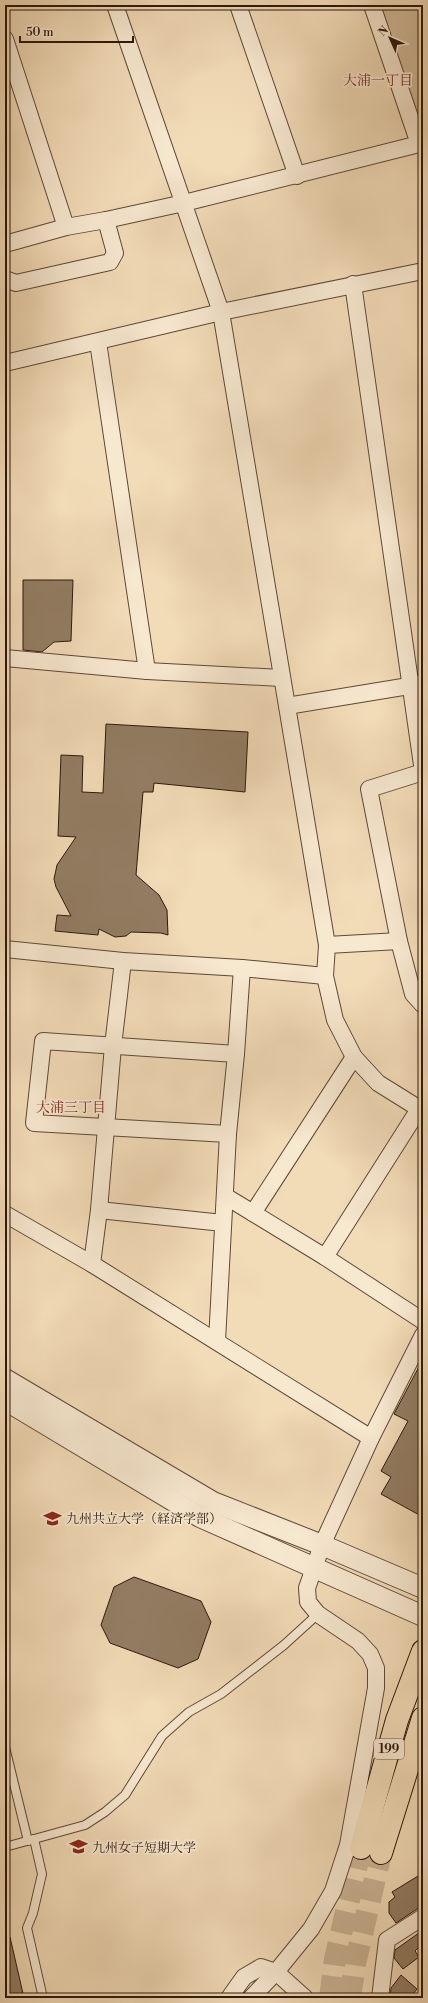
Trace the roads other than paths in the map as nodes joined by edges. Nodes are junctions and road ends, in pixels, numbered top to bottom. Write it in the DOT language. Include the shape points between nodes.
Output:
graph roads {
  1 [pos="115,5"];
  2 [pos="238,5"];
  3 [pos="372,5"];
  4 [pos="5,40"];
  5 [pos="421,144"];
  6 [pos="297,176"];
  7 [pos="184,203"];
  8 [pos="106,220"];
  9 [pos="66,226"];
  10 [pos="5,244"];
  11 [pos="423,271"];
  12 [pos="5,279"];
  13 [pos="353,284"];
  14 [pos="221,312"];
  15 [pos="98,342"];
  16 [pos="5,363"];
  17 [pos="5,658"];
  18 [pos="147,671"];
  19 [pos="281,678"];
  20 [pos="417,684"];
  21 [pos="286,706"];
  22 [pos="423,772"];
  23 [pos="399,941"];
  24 [pos="327,945"];
  25 [pos="5,949"];
  26 [pos="123,961"];
  27 [pos="242,968"];
  28 [pos="325,976"];
  29 [pos="423,1005"];
  30 [pos="113,1046"];
  31 [pos="236,1054"];
  32 [pos="354,1057"];
  33 [pos="421,1110"];
  34 [pos="105,1128"];
  35 [pos="228,1134"];
  36 [pos="225,1196"];
  37 [pos="99,1210"];
  38 [pos="253,1213"];
  39 [pos="5,1214"];
  40 [pos="223,1223"];
  41 [pos="325,1257"];
  42 [pos="92,1264"];
  43 [pos="423,1321"];
  44 [pos="423,1335"];
  45 [pos="217,1341"];
  46 [pos="5,1379"];
  47 [pos="5,1400"];
  48 [pos="371,1438"];
  49 [pos="322,1545"];
  50 [pos="314,1568"];
  51 [pos="423,1588"];
  52 [pos="318,1614"];
  53 [pos="423,1616"];
  54 [pos="423,1651"];
  55 [pos="423,1718"];
  56 [pos="5,1746"];
  57 [pos="31,1840"];
  58 [pos="5,1847"];
  59 [pos="423,1917"];
  60 [pos="276,1972"];
  61 [pos="44,1998"];
  62 [pos="229,1998"];
  63 [pos="251,1998"];
  64 [pos="305,1998"];
  65 [pos="380,1998"];
  1 -- 7 [label="street"];
  2 -- 6 [label="street"];
  3 -- 5 [label="street"];
  4 -- 9 [label="street"];
  5 -- 6 [label="street"];
  6 -- 7 [label="street"];
  7 -- 8 [label="street"];
  7 -- 14 [label="street"];
  8 -- 9 [label="street"];
  8 -- 12 [label="street" via="115,253 110,262 16,283"];
  9 -- 10 [label="street"];
  11 -- 13 [label="street"];
  13 -- 14 [label="street"];
  13 -- 20 [label="street"];
  14 -- 15 [label="street"];
  14 -- 19 [label="street"];
  15 -- 16 [label="street"];
  15 -- 18 [label="street"];
  17 -- 18 [label="street"];
  18 -- 19 [label="street"];
  19 -- 21 [label="street"];
  20 -- 21 [label="street"];
  20 -- 22 [label="street"];
  21 -- 24 [label="street"];
  22 -- 23 [label="street" via="369,789"];
  23 -- 24 [label="street"];
  23 -- 29 [label="street" via="413,994"];
  24 -- 28 [label="street"];
  25 -- 26 [label="street"];
  26 -- 27 [label="street"];
  26 -- 30 [label="street"];
  27 -- 28 [label="street"];
  27 -- 31 [label="street"];
  28 -- 32 [label="street" via="335,1020"];
  30 -- 31 [label="street"];
  30 -- 34 [label="street"];
  30 -- 34 [label="street" via="43,1041 34,1123"];
  31 -- 35 [label="street"];
  32 -- 33 [label="street" via="378,1083"];
  32 -- 38 [label="street"];
  33 -- 41 [label="street"];
  34 -- 35 [label="street"];
  34 -- 37 [label="street"];
  35 -- 36 [label="street"];
  36 -- 38 [label="street"];
  36 -- 40 [label="street"];
  37 -- 40 [label="street"];
  37 -- 42 [label="street"];
  38 -- 41 [label="street"];
  39 -- 42 [label="street"];
  40 -- 45 [label="street"];
  41 -- 43 [label="street"];
  42 -- 45 [label="street"];
  44 -- 48 [label="street"];
  45 -- 48 [label="street"];
  46 -- 49 [label="street" via="213,1502"];
  47 -- 50 [label="street" via="200,1517"];
  48 -- 49 [label="street"];
  49 -- 50 [label="street"];
  49 -- 51 [label="street"];
  50 -- 52 [label="street" via="307,1588 308,1602"];
  50 -- 53 [label="street"];
  52 -- 57 [label="lane" via="284,1645 220,1694 189,1712 162,1736 125,1795 105,1812 85,1825"];
  52 -- 60 [label="street" via="358,1641 370,1654 376,1668 376,1688 348,1845 333,1891 311,1929"];
  54 -- 55 [label="highway, 199" via="397,1720 371,1851"];
  56 -- 57 [label="lane"];
  57 -- 58 [label="lane"];
  57 -- 61 [label="lane" via="42,1874 27,1928"];
  59 -- 65 [label="street" via="387,1940"];
  60 -- 62 [label="street" via="261,1967 244,1977"];
  60 -- 63 [label="street"];
  60 -- 64 [label="street"];
}
